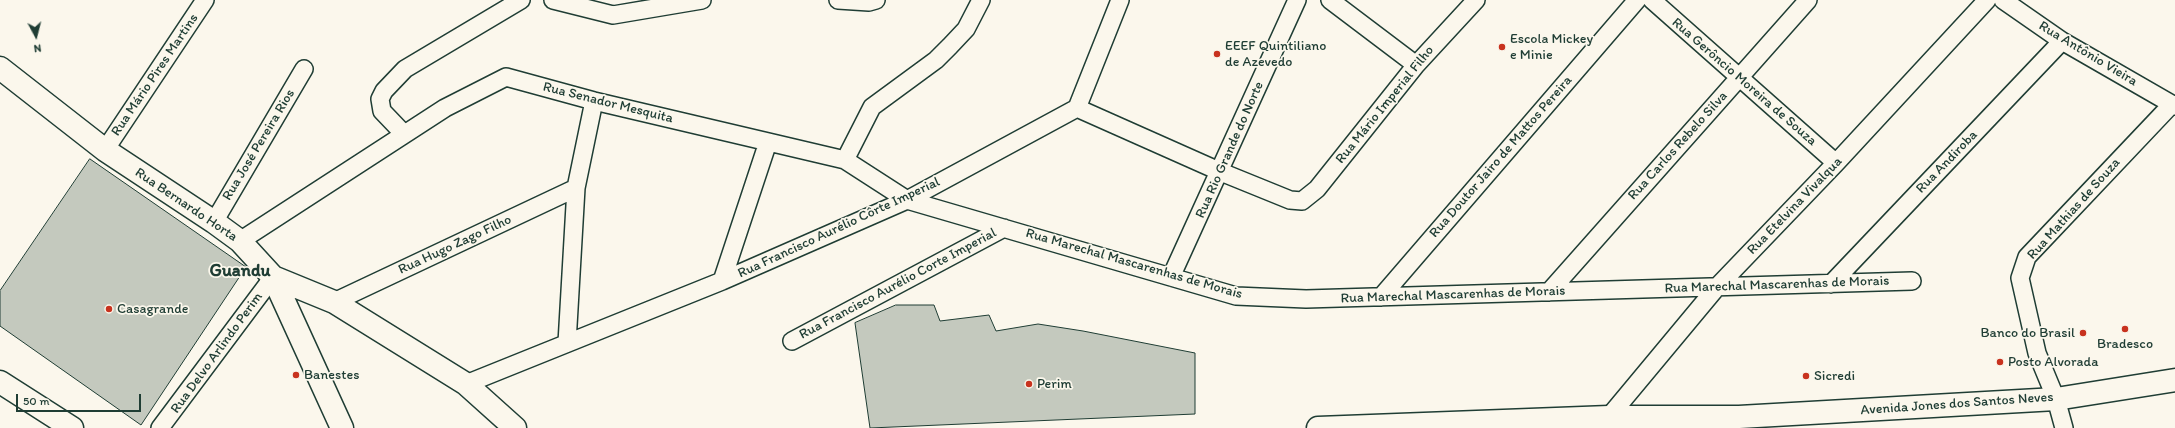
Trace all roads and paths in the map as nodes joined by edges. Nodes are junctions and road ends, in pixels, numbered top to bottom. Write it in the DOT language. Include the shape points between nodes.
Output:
graph roads {
  1 [pos="205,0"];
  2 [pos="521,0"];
  3 [pos="553,0"];
  4 [pos="702,0"];
  5 [pos="838,0"];
  6 [pos="876,0"];
  7 [pos="981,0"];
  8 [pos="1120,0"];
  9 [pos="1297,0"];
  10 [pos="1330,0"];
  11 [pos="1476,0"];
  12 [pos="1637,0"];
  13 [pos="1652,0"];
  14 [pos="1808,0"];
  15 [pos="1987,0"];
  16 [pos="2003,0"];
  17 [pos="2062,41"];
  18 [pos="1416,65"];
  19 [pos="0,68"];
  20 [pos="304,69"];
  21 [pos="1739,77"];
  22 [pos="594,101"];
  23 [pos="2173,105"];
  24 [pos="1077,108"];
  25 [pos="404,134"];
  26 [pos="768,142"];
  27 [pos="106,150"];
  28 [pos="845,160"];
  29 [pos="1836,163"];
  30 [pos="1221,172"];
  31 [pos="576,188"];
  32 [pos="907,200"];
  33 [pos="214,222"];
  34 [pos="1004,228"];
  35 [pos="240,241"];
  36 [pos="273,276"];
  37 [pos="1172,278"];
  38 [pos="722,281"];
  39 [pos="1912,281"];
  40 [pos="1831,284"];
  41 [pos="1717,287"];
  42 [pos="1548,292"];
  43 [pos="1381,297"];
  44 [pos="334,302"];
  45 [pos="792,341"];
  46 [pos="567,343"];
  47 [pos="2175,380"];
  48 [pos="0,382"];
  49 [pos="466,384"];
  50 [pos="2056,398"];
  51 [pos="1604,423"];
  52 [pos="1739,423"];
  53 [pos="72,428"];
  54 [pos="160,428"];
  55 [pos="342,428"];
  56 [pos="515,428"];
  57 [pos="1318,428"];
  58 [pos="2064,428"];
  1 -- 27 [label="street, Rua Mário Pires Martins"];
  2 -- 25 [label="street" via="405,68 384,91 380,99 382,111"];
  3 -- 4 [label="street" via="613,15"];
  5 -- 6 [label="street"];
  7 -- 28 [label="street" via="966,29 936,60 872,106"];
  8 -- 24 [label="street"];
  9 -- 30 [label="street, Rua Rio Grande do Norte"];
  10 -- 18 [label="street"];
  11 -- 18 [label="street, Rua Mário Imperial Filho"];
  12 -- 43 [label="street, Rua Doutor Jairo de Mattos Pereira"];
  13 -- 21 [label="street, Rua Gerôncio Moreira de Souza"];
  14 -- 21 [label="street, Rua Carlos Rebelo Silva"];
  15 -- 29 [label="street, Rua Etelvina Vivalqua"];
  16 -- 17 [label="street, Rua Antônio Vieira"];
  17 -- 23 [label="street, Rua Antônio Vieira"];
  17 -- 40 [label="street, Rua Andiroba"];
  18 -- 30 [label="street, Rua Mário Imperial Filho" via="1317,189 1302,201 1290,200"];
  19 -- 27 [label="main road, Rua Bernardo Horta"];
  20 -- 33 [label="street, Rua José Pereira Rios"];
  21 -- 29 [label="street, Rua Gerôncio Moreira de Souza"];
  21 -- 42 [label="street, Rua Carlos Rebelo Silva"];
  22 -- 25 [label="street, Rua Senador Mesquita" via="506,77 445,108"];
  22 -- 26 [label="street, Rua Senador Mesquita"];
  22 -- 31 [label="street"];
  23 -- 50 [label="street, Rua Mathias de Souza" via="2027,257 2020,278 2037,353"];
  24 -- 30 [label="street"];
  24 -- 32 [label="street, Rua Francisco Aurélio Côrte Imperial"];
  25 -- 35 [label="street, Rua Senador Mesquita"];
  26 -- 28 [label="street, Rua Senador Mesquita"];
  26 -- 38 [label="street"];
  27 -- 33 [label="main road, Rua Bernardo Horta"];
  28 -- 32 [label="street, Rua Senador Mesquita"];
  29 -- 41 [label="street, Rua Etelvina Vivalqua"];
  30 -- 37 [label="street, Rua Rio Grande do Norte"];
  31 -- 44 [label="street, Rua Hugo Zago Filho"];
  31 -- 46 [label="street"];
  32 -- 34 [label="street, Rua Senador Mesquita"];
  32 -- 38 [label="street, Rua Francisco Aurélio Côrte Imperial"];
  33 -- 35 [label="main road, Rua Bernardo Horta"];
  34 -- 37 [label="street, Rua Marechal Mascarenhas de Morais"];
  34 -- 45 [label="street, Rua Francisco Aurélio Corte Imperial"];
  35 -- 36 [label="main road, Rua Bernardo Horta"];
  36 -- 44 [label="main road"];
  36 -- 54 [label="street, Rua Delvo Arlindo Perim"];
  36 -- 55 [label="main road, Rua Bernardo Horta"];
  37 -- 43 [label="street, Rua Marechal Mascarenhas de Morais" via="1236,296 1306,299"];
  38 -- 46 [label="street, Rua Francisco Aurélio Côrte Imperial"];
  39 -- 40 [label="street, Rua Marechal Mascarenhas de Morais"];
  40 -- 41 [label="street, Rua Marechal Mascarenhas de Morais"];
  41 -- 42 [label="street, Rua Marechal Mascarenhas de Morais"];
  41 -- 51 [label="street, Rua Etelvina Vivalqua"];
  42 -- 43 [label="street, Rua Marechal Mascarenhas de Morais"];
  44 -- 49 [label="main road"];
  46 -- 49 [label="street, Rua Francisco Aurélio Côrte Imperial"];
  47 -- 50 [label="main road, Avenida Jones dos Santos Neves"];
  48 -- 53 [label="main road"];
  49 -- 56 [label="main road"];
  50 -- 52 [label="main road, Avenida Jones dos Santos Neves"];
  50 -- 58 [label="street, Rua Mathias de Souza"];
  51 -- 52 [label="main road, Avenida Jones dos Santos Neves"];
  51 -- 57 [label="main road, Avenida Jones dos Santos Neves"];
}
